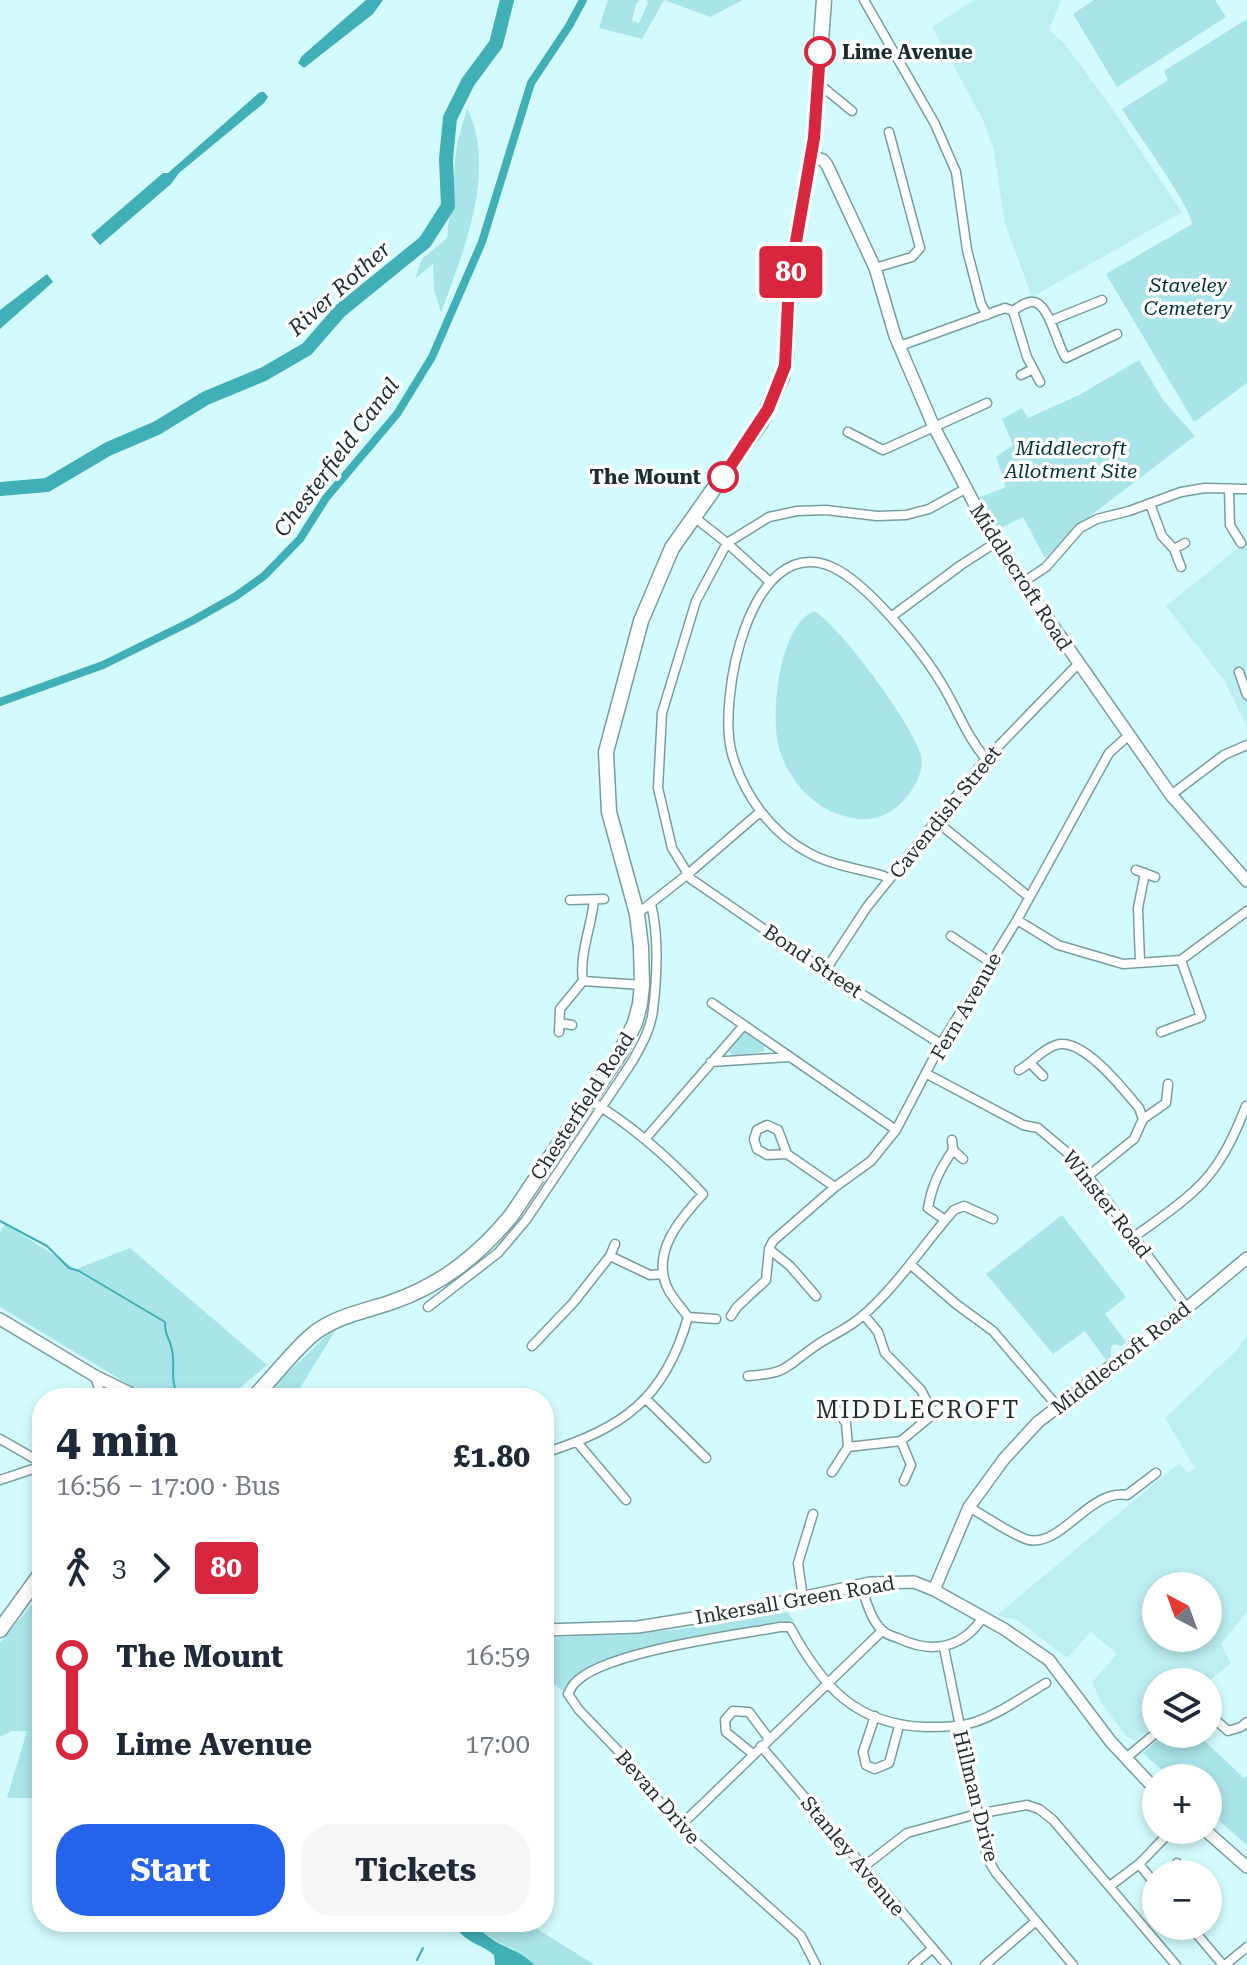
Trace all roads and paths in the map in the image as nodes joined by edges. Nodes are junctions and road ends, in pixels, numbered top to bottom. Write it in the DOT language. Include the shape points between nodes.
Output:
graph roads {
  1 [pos="824,0"];
  2 [pos="864,0"];
  3 [pos="819,84"];
  4 [pos="852,111"];
  5 [pos="889,132"];
  6 [pos="811,156"];
  7 [pos="875,268"];
  8 [pos="1102,300"];
  9 [pos="1013,311"];
  10 [pos="987,315"];
  11 [pos="1050,321"];
  12 [pos="1117,334"];
  13 [pos="900,346"];
  14 [pos="1033,369"];
  15 [pos="1021,375"];
  16 [pos="1040,382"];
  17 [pos="987,403"];
  18 [pos="934,427"];
  19 [pos="848,432"];
  20 [pos="965,489"];
  21 [pos="1247,489"];
  22 [pos="1229,490"];
  23 [pos="1150,504"];
  24 [pos="694,517"];
  25 [pos="727,543"];
  26 [pos="995,543"];
  27 [pos="1185,543"];
  28 [pos="1241,543"];
  29 [pos="1174,549"];
  30 [pos="1181,567"];
  31 [pos="770,582"];
  32 [pos="1022,583"];
  33 [pos="891,617"];
  34 [pos="1078,664"];
  35 [pos="1239,672"];
  36 [pos="1247,695"];
  37 [pos="1129,735"];
  38 [pos="1247,745"];
  39 [pos="986,759"];
  40 [pos="1171,795"];
  41 [pos="760,812"];
  42 [pos="936,821"];
  43 [pos="688,874"];
  44 [pos="1155,877"];
  45 [pos="889,880"];
  46 [pos="1247,881"];
  47 [pos="1029,897"];
  48 [pos="604,899"];
  49 [pos="570,900"];
  50 [pos="594,901"];
  51 [pos="651,904"];
  52 [pos="1247,911"];
  53 [pos="637,914"];
  54 [pos="1017,920"];
  55 [pos="951,936"];
  56 [pos="1181,960"];
  57 [pos="990,962"];
  58 [pos="1140,962"];
  59 [pos="825,971"];
  60 [pos="583,981"];
  61 [pos="642,985"];
  62 [pos="712,1003"];
  63 [pos="572,1025"];
  64 [pos="744,1025"];
  65 [pos="1161,1032"];
  66 [pos="941,1044"];
  67 [pos="789,1057"];
  68 [pos="711,1062"];
  69 [pos="1030,1063"];
  70 [pos="1019,1070"];
  71 [pos="927,1074"];
  72 [pos="1043,1076"];
  73 [pos="1168,1084"];
  74 [pos="588,1098"];
  75 [pos="1246,1106"];
  76 [pos="603,1108"];
  77 [pos="1143,1119"];
  78 [pos="896,1130"];
  79 [pos="646,1138"];
  80 [pos="952,1140"];
  81 [pos="953,1150"];
  82 [pos="787,1154"];
  83 [pos="963,1159"];
  84 [pos="1088,1176"];
  85 [pos="835,1187"];
  86 [pos="993,1219"];
  87 [pos="945,1220"];
  88 [pos="1134,1237"];
  89 [pos="615,1244"];
  90 [pos="769,1249"];
  91 [pos="610,1256"];
  92 [pos="1247,1258"];
  93 [pos="911,1265"];
  94 [pos="663,1274"];
  95 [pos="816,1296"];
  96 [pos="428,1307"];
  97 [pos="1187,1308"];
  98 [pos="864,1315"];
  99 [pos="731,1316"];
  100 [pos="688,1317"];
  101 [pos="0,1319"];
  102 [pos="716,1319"];
  103 [pos="532,1346"];
  104 [pos="95,1376"];
  105 [pos="748,1376"];
  106 [pos="99,1388"];
  107 [pos="120,1388"];
  108 [pos="262,1388"];
  109 [pos="646,1399"];
  110 [pos="835,1402"];
  111 [pos="944,1405"];
  112 [pos="1058,1407"];
  113 [pos="933,1413"];
  114 [pos="0,1439"];
  115 [pos="901,1441"];
  116 [pos="577,1442"];
  117 [pos="848,1447"];
  118 [pos="554,1450"];
  119 [pos="706,1458"];
  120 [pos="32,1459"];
  121 [pos="32,1469"];
  122 [pos="832,1472"];
  123 [pos="1156,1473"];
  124 [pos="0,1480"];
  125 [pos="904,1481"];
  126 [pos="626,1500"];
  127 [pos="969,1507"];
  128 [pos="813,1514"];
  129 [pos="32,1586"];
  130 [pos="861,1586"];
  131 [pos="934,1590"];
  132 [pos="803,1598"];
  133 [pos="983,1617"];
  134 [pos="0,1630"];
  135 [pos="554,1630"];
  136 [pos="882,1631"];
  137 [pos="944,1648"];
  138 [pos="1046,1683"];
  139 [pos="827,1685"];
  140 [pos="875,1716"];
  141 [pos="1247,1722"];
  142 [pos="899,1726"];
  143 [pos="958,1726"];
  144 [pos="1222,1726"];
  145 [pos="769,1739"];
  146 [pos="1142,1745"];
  147 [pos="761,1746"];
  148 [pos="753,1754"];
  149 [pos="1126,1758"];
  150 [pos="1142,1775"];
  151 [pos="977,1814"];
  152 [pos="679,1827"];
  153 [pos="1158,1844"];
  154 [pos="1221,1844"];
  155 [pos="1139,1864"];
  156 [pos="1247,1867"];
  157 [pos="862,1868"];
  158 [pos="1142,1868"];
  159 [pos="1110,1886"];
  160 [pos="1036,1921"];
  161 [pos="1202,1940"];
  162 [pos="1247,1947"];
  163 [pos="933,1948"];
  164 [pos="816,1965"];
  165 [pos="913,1965"];
  166 [pos="947,1965"];
  167 [pos="985,1965"];
  168 [pos="1073,1965"];
  169 [pos="1176,1965"];
  170 [pos="1224,1965"];
  1 -- 3 [label="highway, Chesterfield Road"];
  2 -- 10 [label="street" via="935,124 956,172 967,250"];
  3 -- 4 [label="street"];
  3 -- 6 [label="highway, Chesterfield Road"];
  5 -- 7 [label="street" via="920,248 912,257"];
  6 -- 7 [label="street, Middlecroft Road" via="827,165"];
  6 -- 24 [label="highway, Chesterfield Road" via="789,282 782,377 761,422"];
  7 -- 13 [label="street, Middlecroft Road"];
  8 -- 11 [label="street"];
  9 -- 10 [label="street" via="1005,308"];
  9 -- 11 [label="street" via="1029,302 1040,303"];
  9 -- 14 [label="street"];
  10 -- 13 [label="street"];
  11 -- 12 [label="street" via="1066,358"];
  13 -- 18 [label="street, Middlecroft Road"];
  14 -- 15 [label="street"];
  14 -- 16 [label="street"];
  17 -- 18 [label="street"];
  18 -- 19 [label="street" via="883,450"];
  18 -- 20 [label="street, Middlecroft Road"];
  20 -- 25 [label="street" via="906,515 826,510 769,517"];
  20 -- 26 [label="street, Middlecroft Road"];
  21 -- 22 [label="street"];
  22 -- 23 [label="street" via="1181,492"];
  22 -- 28 [label="street" via="1230,525"];
  23 -- 29 [label="street" via="1162,536"];
  23 -- 32 [label="street" via="1080,528 1046,567"];
  24 -- 25 [label="street"];
  24 -- 53 [label="highway, Chesterfield Road" via="660,570 606,752 609,812"];
  25 -- 31 [label="street"];
  25 -- 43 [label="street" via="696,601 662,713 658,788 672,848"];
  26 -- 32 [label="street, Middlecroft Road"];
  26 -- 33 [label="street"];
  27 -- 29 [label="street"];
  29 -- 30 [label="street"];
  31 -- 33 [label="street" via="797,565 816,562 862,587"];
  31 -- 41 [label="street" via="753,608 728,698 732,753"];
  32 -- 34 [label="street, Middlecroft Road"];
  33 -- 39 [label="street" via="943,684"];
  34 -- 37 [label="street, Middlecroft Road"];
  34 -- 39 [label="street, Cavendish Street"];
  35 -- 36 [label="street"];
  37 -- 40 [label="street, Middlecroft Road"];
  37 -- 47 [label="street, Fern Avenue" via="1109,753"];
  38 -- 40 [label="street" via="1224,755"];
  39 -- 42 [label="street, Cavendish Street"];
  40 -- 46 [label="street, Middlecroft Road"];
  41 -- 43 [label="street"];
  41 -- 45 [label="street" via="809,853"];
  42 -- 45 [label="street, Cavendish Street"];
  42 -- 47 [label="street"];
  43 -- 51 [label="street"];
  43 -- 59 [label="street, Bond Street"];
  44 -- 58 [label="street" via="1140,872"];
  45 -- 59 [label="street, Cavendish Street"];
  47 -- 54 [label="street, Fern Avenue"];
  48 -- 50 [label="street"];
  49 -- 50 [label="street"];
  50 -- 60 [label="street"];
  51 -- 53 [label="street"];
  51 -- 76 [label="street, Chesterfield Road" via="653,1011 646,1037"];
  52 -- 56 [label="street"];
  53 -- 61 [label="highway, Chesterfield Road"];
  54 -- 57 [label="street, Fern Avenue"];
  54 -- 58 [label="street" via="1058,945 1103,960"];
  55 -- 57 [label="street"];
  56 -- 58 [label="street"];
  56 -- 65 [label="street" via="1201,1017"];
  57 -- 66 [label="street, Fern Avenue"];
  59 -- 66 [label="street, Bond Street"];
  60 -- 61 [label="street"];
  60 -- 63 [label="street" via="560,1009 559,1028"];
  61 -- 74 [label="highway, Chesterfield Road" via="635,1023"];
  62 -- 64 [label="street"];
  64 -- 67 [label="street"];
  64 -- 68 [label="street"];
  66 -- 71 [label="street, Fern Avenue"];
  67 -- 68 [label="street"];
  67 -- 78 [label="street"];
  68 -- 79 [label="street"];
  69 -- 70 [label="street"];
  69 -- 72 [label="street"];
  69 -- 77 [label="street" via="1052,1046 1077,1046 1124,1091"];
  71 -- 78 [label="street, Fern Avenue"];
  71 -- 84 [label="street, Winster Road" via="1038,1128 1069,1152"];
  73 -- 77 [label="street" via="1166,1103"];
  74 -- 76 [label="street"];
  74 -- 108 [label="highway, Chesterfield Road" via="494,1237 442,1281 313,1334"];
  75 -- 88 [label="street" via="1208,1176"];
  76 -- 79 [label="street"];
  76 -- 96 [label="street, Chesterfield Road" via="498,1253"];
  77 -- 84 [label="street" via="1134,1139"];
  78 -- 85 [label="street, Fern Avenue" via="871,1161"];
  79 -- 94 [label="street" via="703,1194 676,1224 664,1252"];
  80 -- 81 [label="street"];
  81 -- 83 [label="street"];
  81 -- 87 [label="street" via="936,1179 928,1208"];
  82 -- 85 [label="street"];
  84 -- 88 [label="street, Winster Road"];
  85 -- 90 [label="street, Fern Avenue"];
  86 -- 87 [label="street" via="964,1206"];
  87 -- 93 [label="street"];
  88 -- 97 [label="street, Winster Road"];
  89 -- 91 [label="street"];
  90 -- 95 [label="street"];
  90 -- 99 [label="street" via="766,1280"];
  91 -- 94 [label="street" via="650,1275"];
  91 -- 103 [label="street"];
  92 -- 97 [label="street, Middlecroft Road"];
  93 -- 98 [label="street"];
  93 -- 112 [label="street" via="993,1331"];
  94 -- 100 [label="street"];
  97 -- 112 [label="street, Middlecroft Road"];
  98 -- 105 [label="street" via="776,1374"];
  98 -- 113 [label="street" via="878,1332 885,1353 921,1390"];
  100 -- 102 [label="street"];
  100 -- 109 [label="street" via="678,1352"];
  101 -- 104 [label="street"];
  104 -- 106 [label="street"];
  104 -- 107 [label="street"];
  109 -- 116 [label="street" via="616,1424"];
  109 -- 119 [label="street"];
  110 -- 117 [label="street" via="846,1423"];
  111 -- 113 [label="street"];
  112 -- 127 [label="street, Middlecroft Road" via="1004,1459"];
  113 -- 115 [label="street"];
  114 -- 120 [label="street"];
  115 -- 117 [label="street"];
  115 -- 125 [label="street" via="911,1465"];
  116 -- 118 [label="street"];
  116 -- 126 [label="street"];
  117 -- 122 [label="street"];
  121 -- 124 [label="street"];
  123 -- 127 [label="street" via="1127,1495 1086,1508 1049,1539 1029,1540"];
  127 -- 131 [label="street, Middlecroft Road"];
  128 -- 132 [label="street" via="798,1563"];
  129 -- 134 [label="highway"];
  130 -- 131 [label="street, Inkersall Green Road" via="914,1582"];
  130 -- 132 [label="street, Inkersall Green Road"];
  130 -- 136 [label="street"];
  131 -- 133 [label="street, Inkersall Green Road"];
  132 -- 135 [label="street, Inkersall Green Road" via="638,1627"];
  133 -- 137 [label="street" via="975,1629"];
  133 -- 149 [label="street, Inkersall Green Road" via="1049,1660"];
  136 -- 137 [label="street" via="914,1645"];
  136 -- 139 [label="street"];
  137 -- 143 [label="street, Hillman Drive"];
  138 -- 143 [label="street" via="978,1722"];
  139 -- 140 [label="street"];
  139 -- 145 [label="street"];
  139 -- 152 [label="street, Bevan Drive" via="790,1627 629,1656 575,1682 568,1694 579,1710 629,1762"];
  140 -- 142 [label="street"];
  140 -- 142 [label="street" via="863,1752 866,1765 875,1769 889,1763"];
  141 -- 144 [label="street" via="1228,1731"];
  142 -- 143 [label="street"];
  143 -- 151 [label="street, Hillman Drive"];
  145 -- 147 [label="street"];
  145 -- 148 [label="street" via="749,1712 733,1711 725,1720 726,1732"];
  146 -- 149 [label="street"];
  147 -- 148 [label="street"];
  147 -- 157 [label="street, Stanley Avenue"];
  148 -- 152 [label="street"];
  149 -- 150 [label="street, Inkersall Green Road"];
  151 -- 157 [label="street" via="907,1833"];
  151 -- 159 [label="street" via="1027,1805 1039,1809"];
  151 -- 160 [label="street, Hillman Drive" via="987,1858"];
  152 -- 164 [label="street, Bevan Drive" via="801,1936"];
  153 -- 155 [label="street"];
  154 -- 156 [label="street"];
  155 -- 158 [label="street"];
  155 -- 159 [label="street"];
  157 -- 163 [label="street, Stanley Avenue"];
  159 -- 169 [label="street"];
  160 -- 167 [label="street"];
  160 -- 168 [label="street, Hillman Drive"];
  161 -- 170 [label="street"];
  162 -- 170 [label="street"];
  163 -- 165 [label="street"];
  163 -- 166 [label="street, Stanley Avenue"];
}
